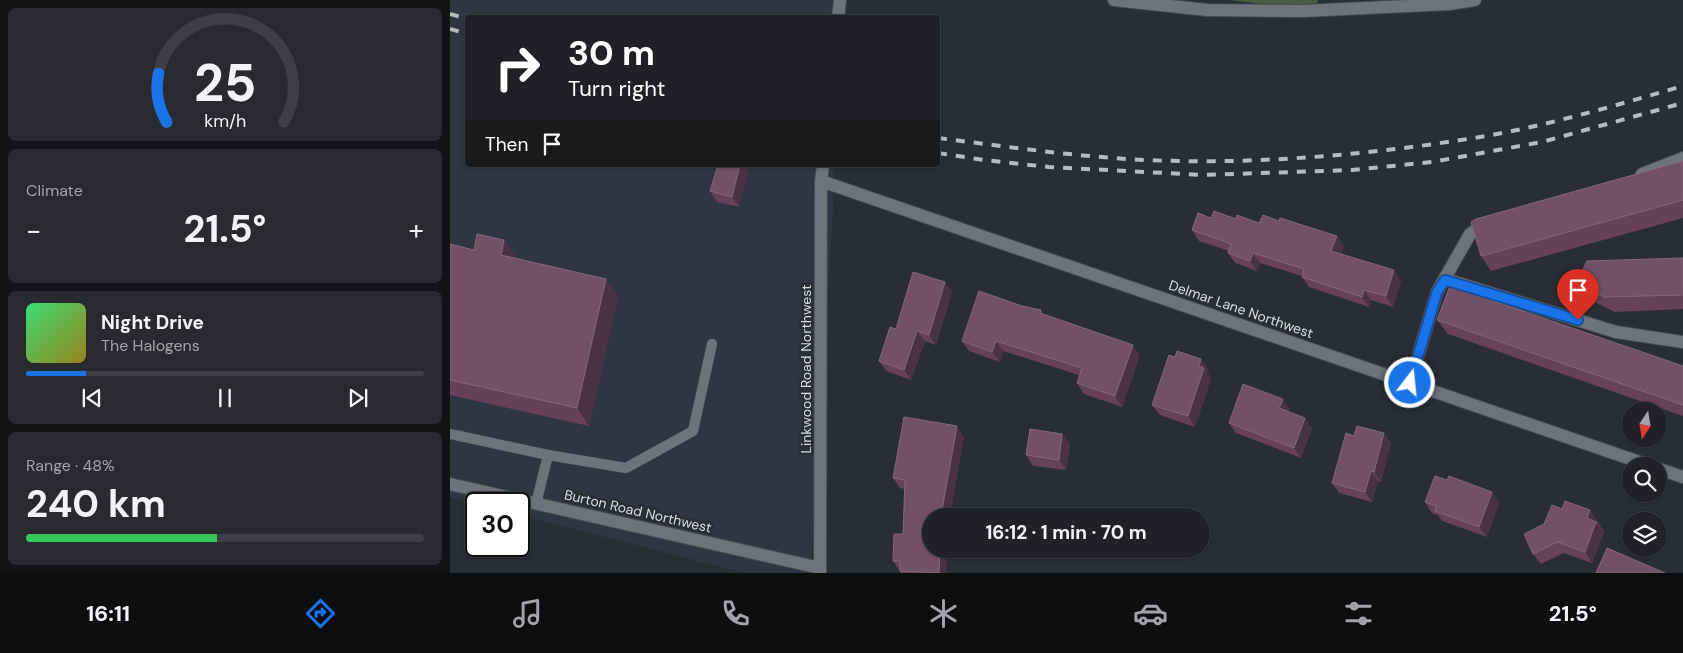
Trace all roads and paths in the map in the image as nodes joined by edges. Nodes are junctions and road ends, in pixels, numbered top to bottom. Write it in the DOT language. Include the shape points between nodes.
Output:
graph roads {
  1 [pos="840,0"];
  2 [pos="1114,0"];
  3 [pos="1475,0"];
  4 [pos="1382,4"];
  5 [pos="838,15"];
  6 [pos="1683,158"];
  7 [pos="823,167"];
  8 [pos="1631,177"];
  9 [pos="822,181"];
  10 [pos="1499,218"];
  11 [pos="1445,280"];
  12 [pos="1683,342"];
  13 [pos="712,344"];
  14 [pos="1410,383"];
  15 [pos="450,434"];
  16 [pos="548,455"];
  17 [pos="1625,457"];
  18 [pos="1667,472"];
  19 [pos="1683,477"];
  20 [pos="450,484"];
  21 [pos="536,504"];
  22 [pos="820,570"];
  1 -- 5 [label="street"];
  2 -- 4 [label="street" via="1207,10 1303,11"];
  3 -- 4 [label="street" via="1449,4"];
  6 -- 8 [label="street"];
  7 -- 9 [label="street, Linkwood Road Northwest"];
  9 -- 14 [label="street, Delmar Lane Northwest"];
  9 -- 22 [label="street, Linkwood Road Northwest"];
  10 -- 11 [label="street" via="1470,234"];
  11 -- 12 [label="street" via="1616,332"];
  11 -- 14 [label="street" via="1437,292"];
  13 -- 16 [label="lane" via="693,431 626,468"];
  14 -- 17 [label="street, Delmar Lane Northwest"];
  15 -- 16 [label="lane"];
  16 -- 21 [label="lane"];
  18 -- 19 [label="street"];
  20 -- 21 [label="street, Burton Road Northwest"];
  21 -- 22 [label="street, Burton Road Northwest"];
}
